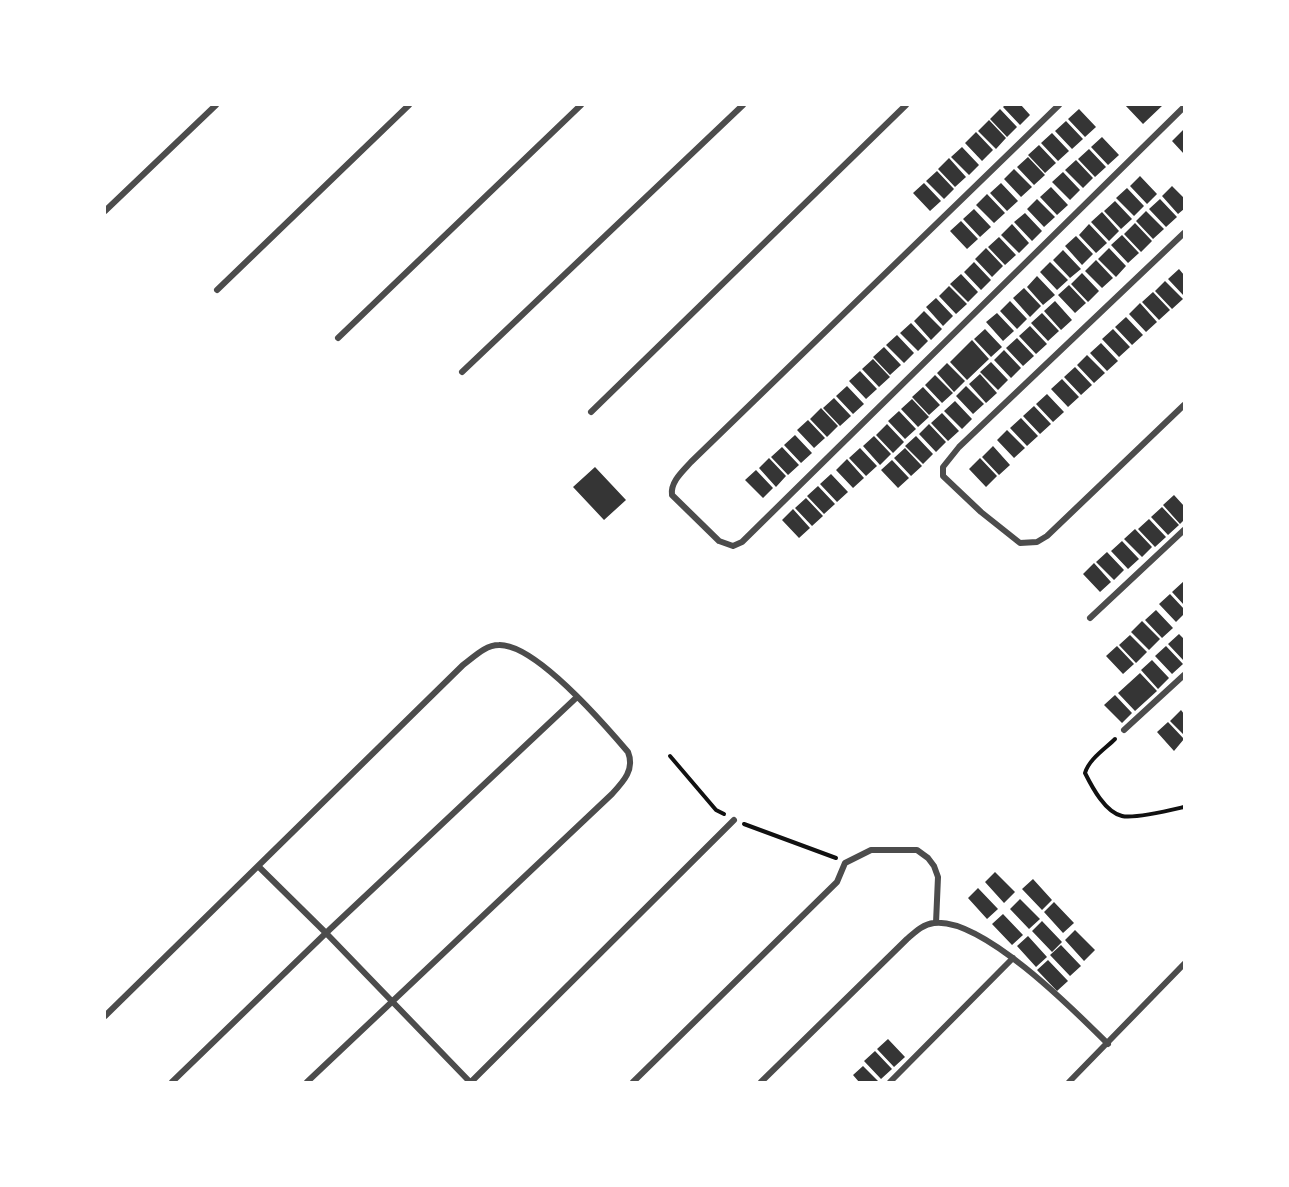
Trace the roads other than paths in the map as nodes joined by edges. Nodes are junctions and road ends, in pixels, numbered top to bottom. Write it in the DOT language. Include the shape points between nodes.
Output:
graph roads {
  1 [pos="216,105"];
  2 [pos="408,105"];
  3 [pos="581,105"];
  4 [pos="743,105"];
  5 [pos="906,105"];
  6 [pos="1059,105"];
  7 [pos="1184,107"];
  8 [pos="105,211"];
  9 [pos="1184,233"];
  10 [pos="217,290"];
  11 [pos="338,338"];
  12 [pos="462,372"];
  13 [pos="1184,405"];
  14 [pos="591,412"];
  15 [pos="1184,530"];
  16 [pos="1090,618"];
  17 [pos="1184,675"];
  18 [pos="578,697"];
  19 [pos="1124,730"];
  20 [pos="734,820"];
  21 [pos="258,866"];
  22 [pos="936,923"];
  23 [pos="326,933"];
  24 [pos="1013,958"];
  25 [pos="1182,966"];
  26 [pos="392,1000"];
  27 [pos="105,1016"];
  28 [pos="1108,1044"];
  29 [pos="172,1082"];
  30 [pos="308,1082"];
  31 [pos="470,1082"];
  32 [pos="633,1082"];
  33 [pos="761,1082"];
  34 [pos="890,1082"];
  35 [pos="1069,1082"];
  1 -- 8 [label="street"];
  2 -- 10 [label="street"];
  3 -- 11 [label="street"];
  4 -- 12 [label="street"];
  5 -- 14 [label="street"];
  6 -- 7 [label="street" via="677,478 672,495 719,541 733,546 742,542"];
  9 -- 13 [label="street" via="959,447 942,471 945,479 1020,543 1037,542"];
  15 -- 16 [label="street"];
  17 -- 19 [label="street"];
  18 -- 21 [label="street" via="520,651 499,645 482,651 463,665"];
  18 -- 23 [label="street"];
  18 -- 26 [label="street" via="628,752 631,759 627,777"];
  20 -- 31 [label="street"];
  21 -- 23 [label="street"];
  21 -- 27 [label="street"];
  22 -- 24 [label="street" via="967,930"];
  22 -- 32 [label="street" via="938,877 934,866 917,850 871,850 845,863 837,882"];
  22 -- 33 [label="street" via="917,930 907,939"];
  23 -- 26 [label="street"];
  23 -- 29 [label="street"];
  24 -- 28 [label="street"];
  24 -- 34 [label="street"];
  25 -- 28 [label="street"];
  26 -- 30 [label="street"];
  26 -- 31 [label="street"];
  28 -- 35 [label="street"];
}
